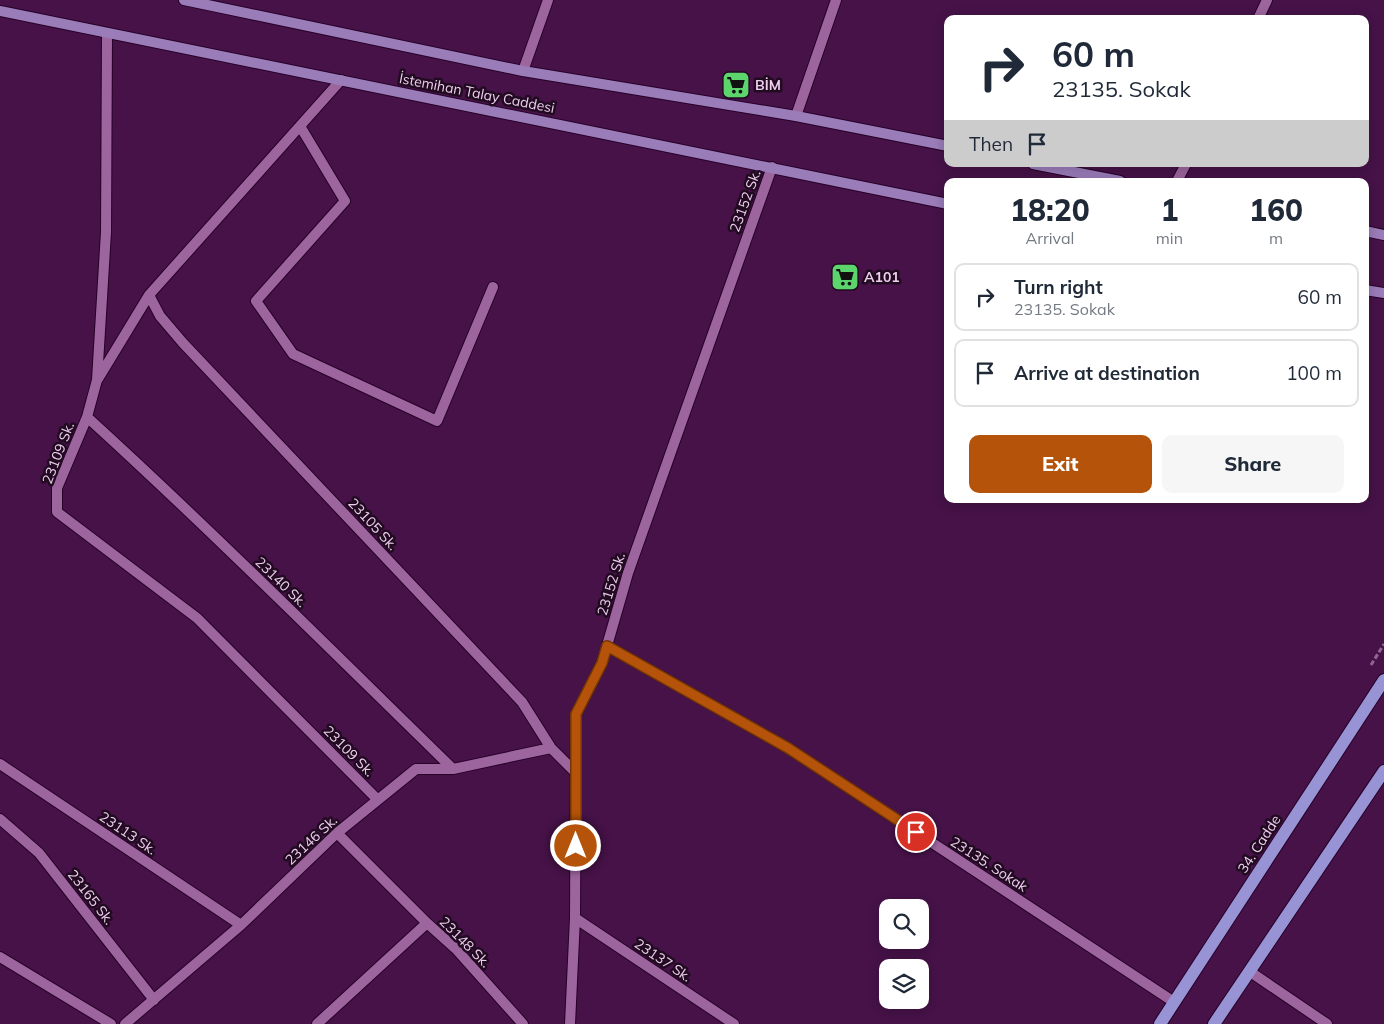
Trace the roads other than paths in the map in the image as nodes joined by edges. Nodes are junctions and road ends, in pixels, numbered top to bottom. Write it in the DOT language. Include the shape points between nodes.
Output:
graph roads {
  1 [pos="184,0"];
  2 [pos="548,0"];
  3 [pos="836,0"];
  4 [pos="1268,0"];
  5 [pos="0,11"];
  6 [pos="1260,15"];
  7 [pos="107,33"];
  8 [pos="523,71"];
  9 [pos="341,80"];
  10 [pos="796,116"];
  11 [pos="300,126"];
  12 [pos="944,145"];
  13 [pos="772,167"];
  14 [pos="1048,167"];
  15 [pos="1105,178"];
  16 [pos="944,203"];
  17 [pos="1369,232"];
  18 [pos="1384,235"];
  19 [pos="493,287"];
  20 [pos="1369,291"];
  21 [pos="1384,294"];
  22 [pos="149,295"];
  23 [pos="97,380"];
  24 [pos="87,417"];
  25 [pos="607,646"];
  26 [pos="1384,680"];
  27 [pos="551,748"];
  28 [pos="0,764"];
  29 [pos="453,770"];
  30 [pos="1384,771"];
  31 [pos="576,773"];
  32 [pos="378,800"];
  33 [pos="0,819"];
  34 [pos="337,833"];
  35 [pos="575,918"];
  36 [pos="427,923"];
  37 [pos="241,925"];
  38 [pos="0,957"];
  39 [pos="1249,971"];
  40 [pos="154,1000"];
  41 [pos="1174,1002"];
  42 [pos="718,1019"];
  43 [pos="111,1024"];
  44 [pos="125,1024"];
  45 [pos="317,1024"];
  46 [pos="523,1024"];
  47 [pos="570,1024"];
  48 [pos="734,1024"];
  49 [pos="1160,1024"];
  50 [pos="1214,1024"];
  51 [pos="1327,1024"];
  1 -- 8 [label="main road"];
  2 -- 8 [label="street"];
  3 -- 10 [label="street"];
  4 -- 6 [label="street"];
  5 -- 7 [label="main road, İstemihan Talay Caddesi"];
  7 -- 9 [label="main road, İstemihan Talay Caddesi"];
  7 -- 23 [label="street, 23109 Sk." via="106,232"];
  8 -- 10 [label="main road"];
  9 -- 11 [label="street"];
  9 -- 13 [label="main road, İstemihan Talay Caddesi"];
  10 -- 12 [label="main road"];
  11 -- 19 [label="street" via="345,201 256,301 293,354 437,421"];
  11 -- 22 [label="street"];
  13 -- 16 [label="main road, İstemihan Talay Caddesi"];
  13 -- 25 [label="street, 23152 Sk." via="628,573"];
  14 -- 15 [label="main road"];
  17 -- 18 [label="main road"];
  20 -- 21 [label="main road"];
  22 -- 23 [label="street"];
  22 -- 27 [label="street, 23105 Sk." via="160,316 183,343 522,702"];
  23 -- 24 [label="street, 23109 Sk."];
  24 -- 29 [label="street, 23140 Sk."];
  24 -- 32 [label="street, 23109 Sk." via="57,488 57,512 197,618"];
  25 -- 31 [label="street, 23152 Sk." via="602,663 576,714"];
  25 -- 41 [label="street, 23135. Sokak" via="788,748"];
  26 -- 41 [label="main road, 34. Cadde"];
  27 -- 29 [label="street, 23146 Sk."];
  27 -- 31 [label="street, 23105 Sk."];
  28 -- 37 [label="street, 23113 Sk."];
  29 -- 32 [label="street, 23146 Sk." via="416,769"];
  30 -- 39 [label="main road"];
  31 -- 35 [label="street, 23152 Sk."];
  32 -- 34 [label="street, 23146 Sk."];
  33 -- 40 [label="street, 23165 Sk." via="39,853"];
  34 -- 36 [label="street"];
  34 -- 37 [label="street, 23146 Sk."];
  35 -- 42 [label="street, 23137 Sk."];
  35 -- 47 [label="street, 23152 Sk."];
  36 -- 45 [label="street, 23148 Sk."];
  36 -- 46 [label="street, 23148 Sk." via="456,949"];
  37 -- 40 [label="street, 23146 Sk."];
  38 -- 43 [label="street"];
  39 -- 50 [label="main road"];
  39 -- 51 [label="street"];
  40 -- 44 [label="street, 23146 Sk."];
  41 -- 49 [label="main road, 34. Cadde"];
  42 -- 48 [label="street, 23137 Sk."];
}
